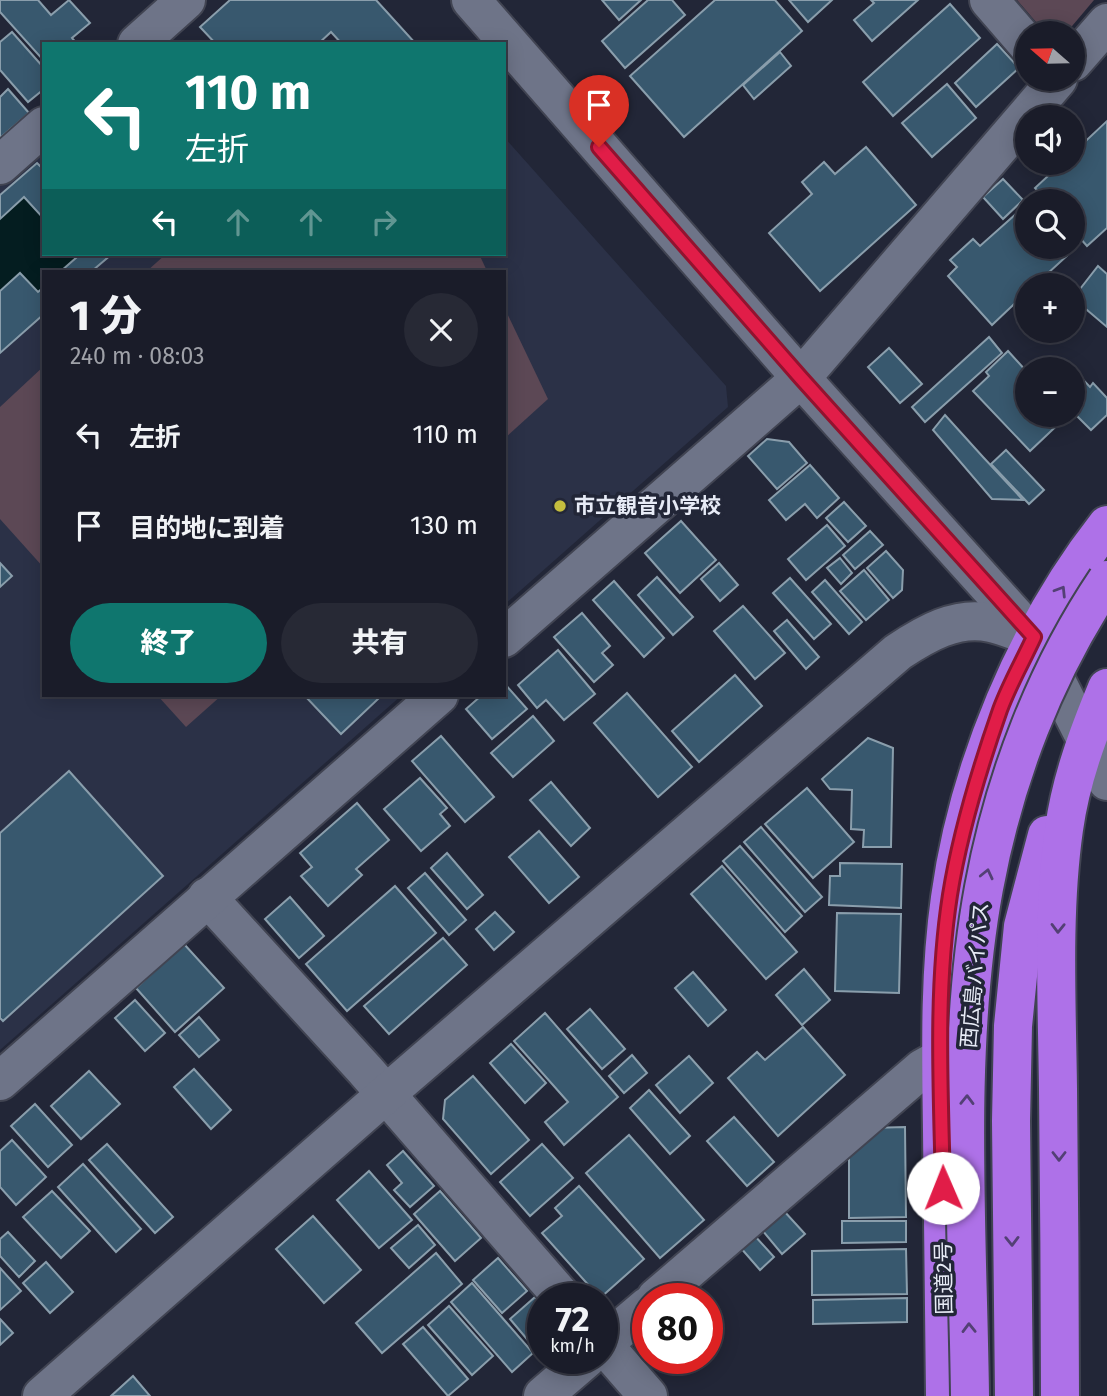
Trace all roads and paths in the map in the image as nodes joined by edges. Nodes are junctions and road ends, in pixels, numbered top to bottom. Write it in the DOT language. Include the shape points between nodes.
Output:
graph roads {
  1 [pos="186,0"];
  2 [pos="471,0"];
  3 [pos="989,0"];
  4 [pos="1107,23"];
  5 [pos="1015,30"];
  6 [pos="138,42"];
  7 [pos="1085,48"];
  8 [pos="1048,91"];
  9 [pos="42,128"];
  10 [pos="0,165"];
  11 [pos="801,378"];
  12 [pos="1107,525"];
  13 [pos="1107,580"];
  14 [pos="506,636"];
  15 [pos="1034,637"];
  16 [pos="1107,688"];
  17 [pos="437,697"];
  18 [pos="1085,740"];
  19 [pos="1107,780"];
  20 [pos="207,897"];
  21 [pos="941,1058"];
  22 [pos="0,1081"];
  23 [pos="386,1094"];
  24 [pos="550,1283"];
  25 [pos="673,1283"];
  26 [pos="632,1319"];
  27 [pos="618,1331"];
  28 [pos="618,1362"];
  29 [pos="568,1374"];
  30 [pos="42,1396"];
  31 [pos="543,1396"];
  32 [pos="648,1396"];
  33 [pos="945,1396"];
  34 [pos="970,1396"];
  35 [pos="1014,1396"];
  36 [pos="1060,1396"];
  1 -- 6 [label="street"];
  2 -- 11 [label="street"];
  3 -- 5 [label="street"];
  4 -- 7 [label="street"];
  8 -- 11 [label="street"];
  9 -- 10 [label="street"];
  11 -- 14 [label="street"];
  11 -- 15 [label="street"];
  15 -- 12 [label="highway, 国道2号, one-way"];
  34 -- 13 [label="highway, 西広島バイパス, one-way, bridge" via="968,1031 984,888 1002,813 1037,707 1064,650"];
  15 -- 18 [label="street"];
  15 -- 21 [label="highway, 国道2号" via="1001,708 963,832 942,963"];
  15 -- 23 [label="street" via="989,622 950,624 898,652"];
  16 -- 18 [label="highway"];
  17 -- 20 [label="street"];
  18 -- 19 [label="street"];
  18 -- 35 [label="highway, one-way" via="1048,831 1023,926 1013,1026"];
  18 -- 36 [label="highway, one-way" via="1073,780 1059,881"];
  20 -- 22 [label="street"];
  20 -- 23 [label="street"];
  21 -- 25 [label="street" via="923,1068"];
  21 -- 33 [label="highway, 国道2号"];
  23 -- 24 [label="street"];
  23 -- 30 [label="street"];
  26 -- 27 [label="street"];
  28 -- 32 [label="street"];
  29 -- 31 [label="street"];
}
